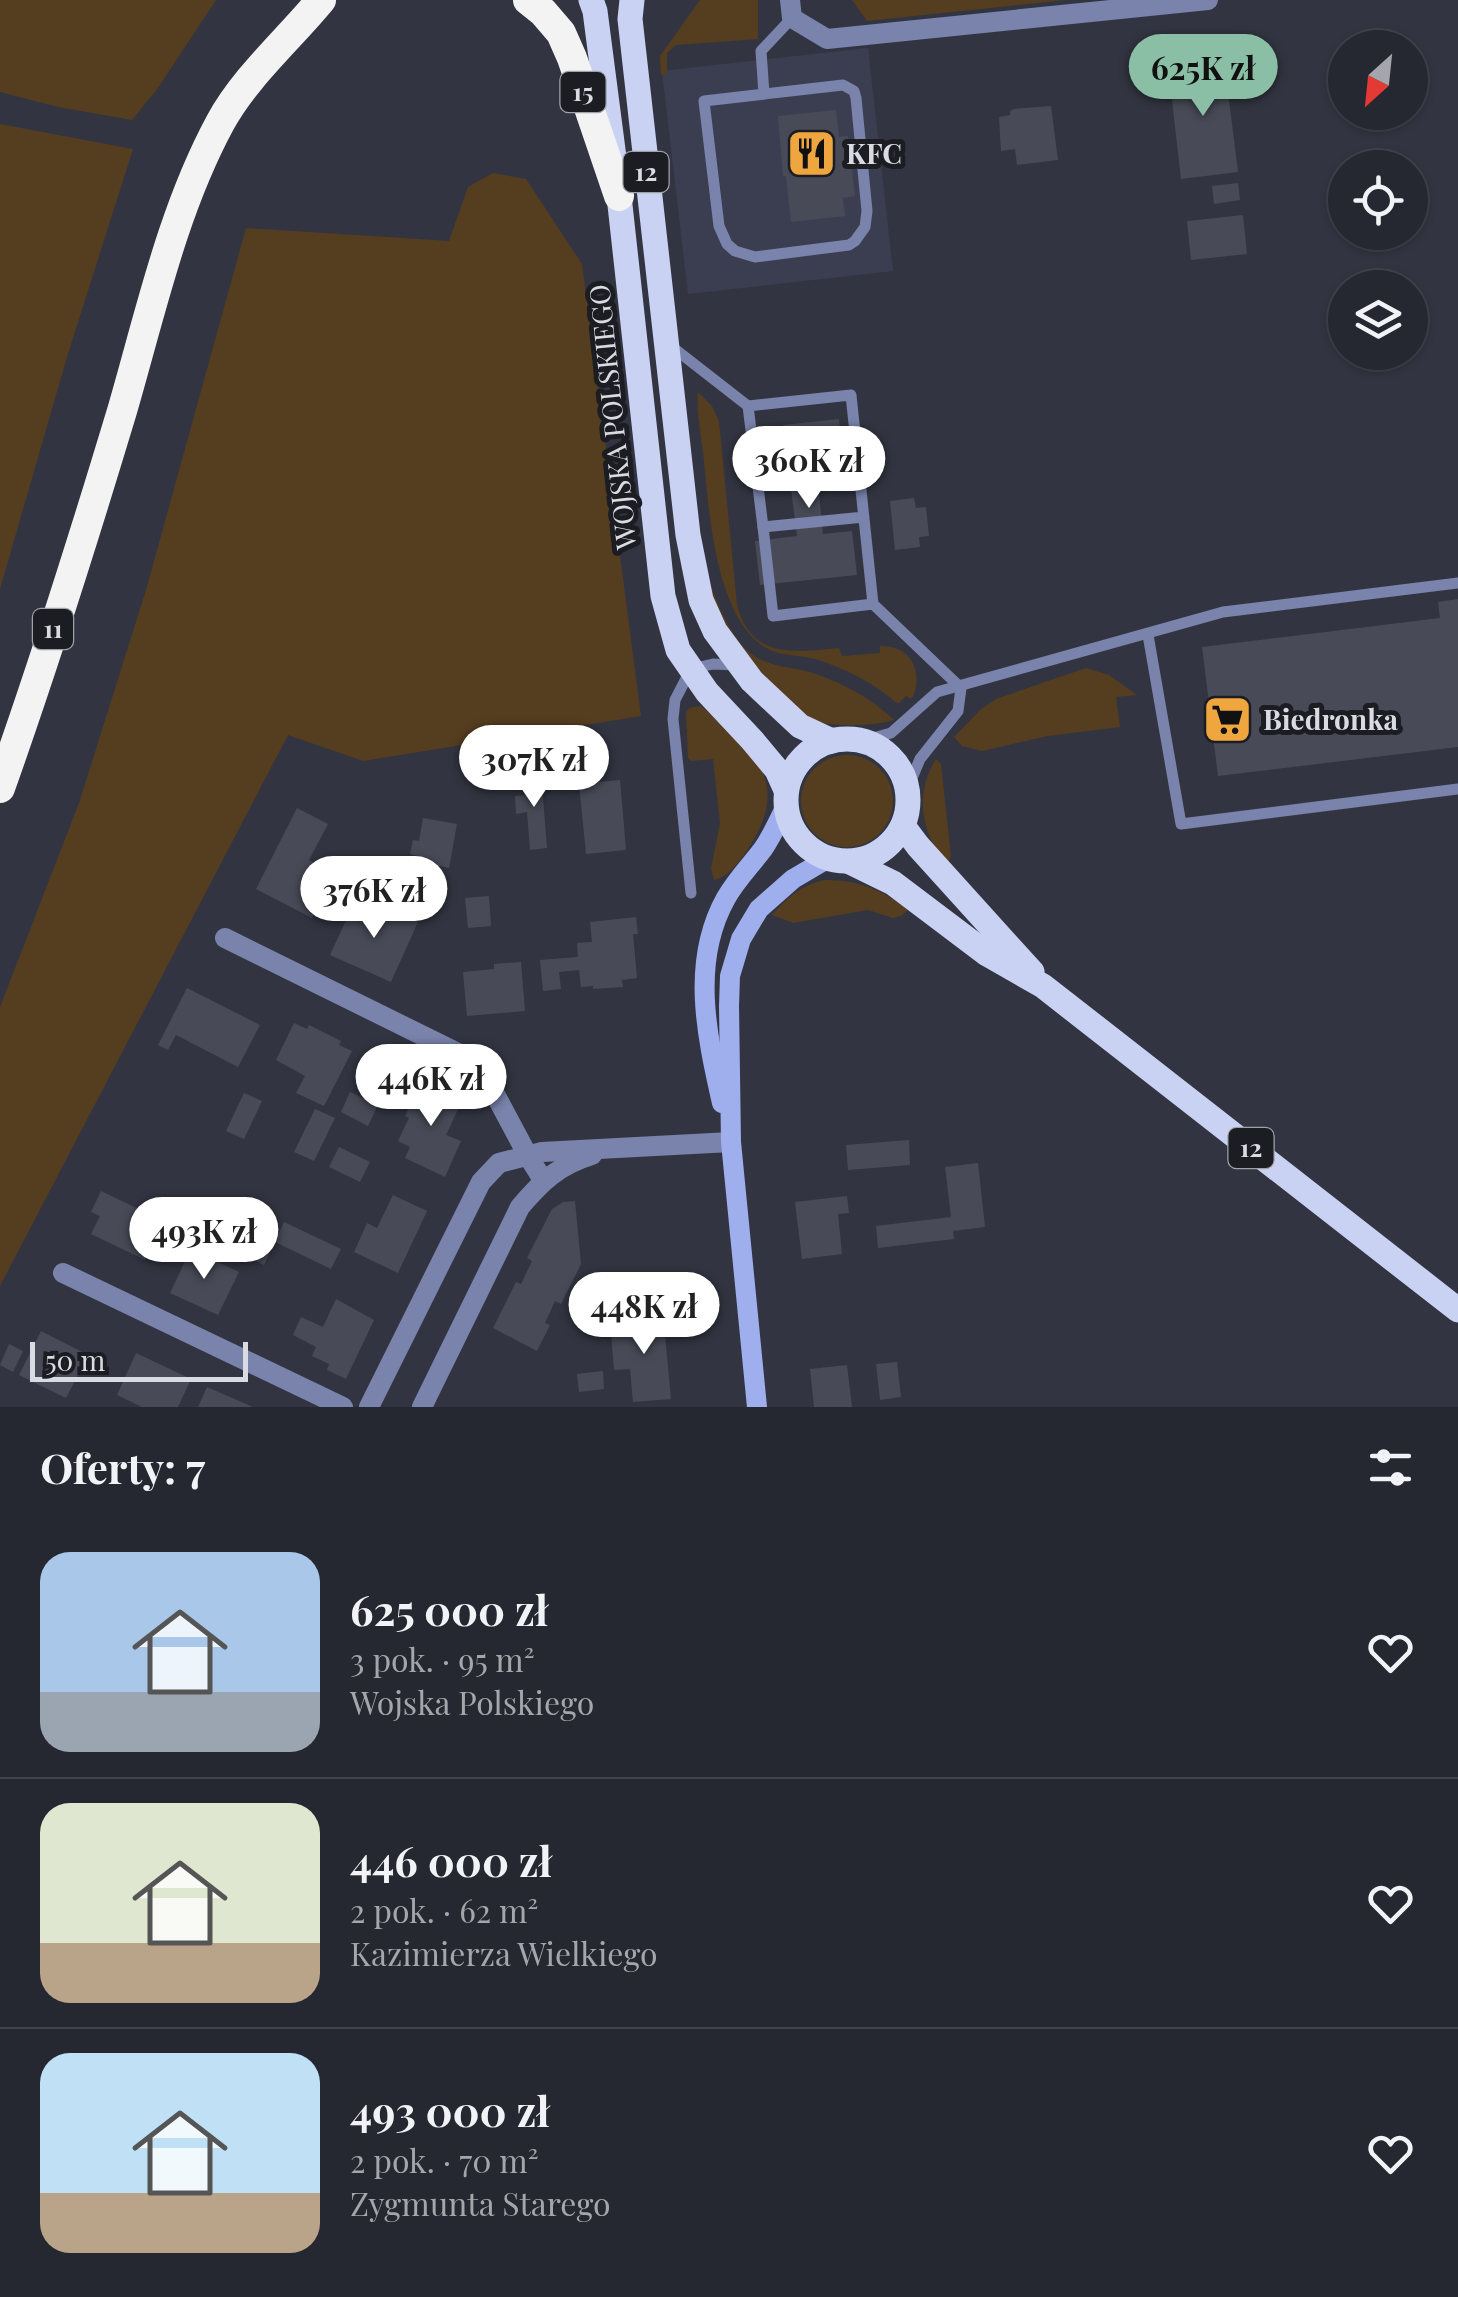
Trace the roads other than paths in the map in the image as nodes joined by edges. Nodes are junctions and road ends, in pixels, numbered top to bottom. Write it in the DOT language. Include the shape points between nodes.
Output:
graph roads {
  1 [pos="528,0"];
  2 [pos="592,0"];
  3 [pos="632,0"];
  4 [pos="1208,0"];
  5 [pos="326,2"];
  6 [pos="791,9"];
  7 [pos="764,94"];
  8 [pos="619,196"];
  9 [pos="667,344"];
  10 [pos="748,406"];
  11 [pos="864,516"];
  12 [pos="762,527"];
  13 [pos="1458,583"];
  14 [pos="873,604"];
  15 [pos="1148,635"];
  16 [pos="739,666"];
  17 [pos="691,669"];
  18 [pos="960,688"];
  19 [pos="832,740"];
  20 [pos="862,741"];
  21 [pos="0,788"];
  22 [pos="1458,789"];
  23 [pos="908,790"];
  24 [pos="786,799"];
  25 [pos="903,826"];
  26 [pos="839,860"];
  27 [pos="691,893"];
  28 [pos="225,938"];
  29 [pos="1043,986"];
  30 [pos="731,1142"];
  31 [pos="618,1147"];
  32 [pos="528,1156"];
  33 [pos="544,1180"];
  34 [pos="63,1273"];
  35 [pos="1458,1310"];
  36 [pos="344,1407"];
  37 [pos="369,1407"];
  38 [pos="422,1407"];
  39 [pos="757,1407"];
  1 -- 8 [label="highway, 15" via="561,33"];
  2 -- 8 [label="main road, WOJSKA POLSKIEGO / 12"];
  3 -- 9 [label="main road, 12"];
  4 -- 6 [label="street" via="827,40"];
  5 -- 21 [label="highway, 11" via="253,76 193,178"];
  6 -- 7 [label="lane" via="761,51"];
  7 -- 7 [label="lane" via="704,101 726,244 755,257 849,245 865,227 867,211 854,91 843,85"];
  8 -- 17 [label="main road, WOJSKA POLSKIEGO / 12" via="662,596 678,650"];
  9 -- 10 [label="lane"];
  9 -- 16 [label="main road, 12" via="692,563 701,600"];
  10 -- 11 [label="lane" via="851,395"];
  10 -- 12 [label="lane"];
  11 -- 12 [label="lane"];
  11 -- 14 [label="lane"];
  12 -- 14 [label="lane" via="774,616"];
  13 -- 15 [label="lane" via="1223,612"];
  14 -- 18 [label="lane"];
  15 -- 18 [label="lane"];
  15 -- 22 [label="lane" via="1180,824"];
  16 -- 17 [label="lane"];
  16 -- 19 [label="main road, 12" via="800,726"];
  17 -- 24 [label="main road, WOJSKA POLSKIEGO / 12" via="777,770"];
  17 -- 27 [label="lane" via="675,700 674,719"];
  18 -- 20 [label="lane" via="937,692 891,733"];
  18 -- 23 [label="lane" via="958,712 920,760"];
  19 -- 20 [label="main road, 12"];
  19 -- 24 [label="main road" via="802,758"];
  20 -- 23 [label="main road" via="892,759"];
  23 -- 25 [label="main road"];
  24 -- 26 [label="main road, 12" via="799,840"];
  24 -- 30 [label="main road" via="772,835 725,900 704,967 712,1056"];
  25 -- 26 [label="main road" via="882,851"];
  25 -- 29 [label="main road, 12"];
  26 -- 29 [label="main road, 12" via="893,884 987,954"];
  26 -- 30 [label="main road" via="792,879 770,897 737,949 728,1006"];
  28 -- 32 [label="street" via="466,1057"];
  29 -- 35 [label="main road, 12"];
  30 -- 31 [label="street"];
  30 -- 39 [label="main road"];
  31 -- 32 [label="street"];
  31 -- 33 [label="street" via="574,1161"];
  32 -- 33 [label="street"];
  32 -- 37 [label="street" via="499,1164 480,1182"];
  33 -- 38 [label="street" via="520,1207"];
  34 -- 36 [label="street"];
}
